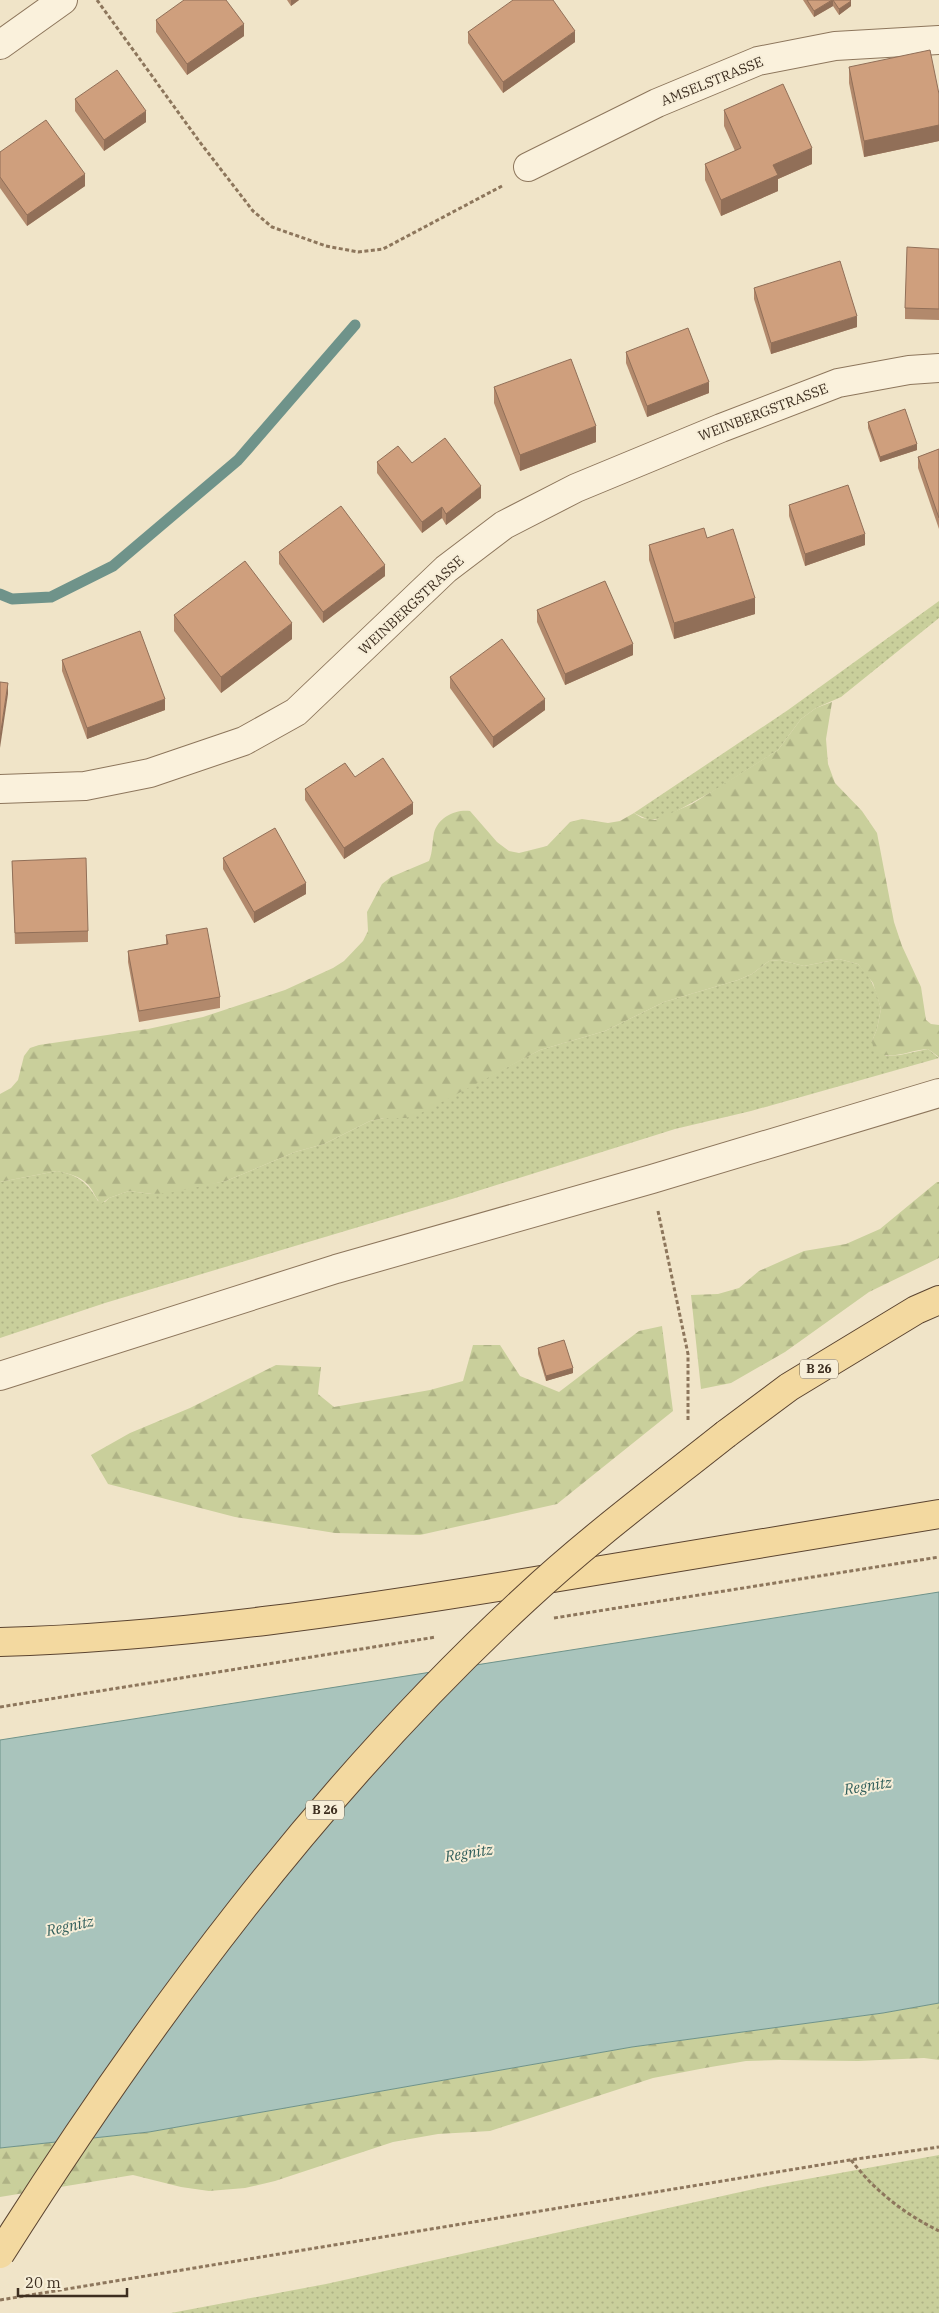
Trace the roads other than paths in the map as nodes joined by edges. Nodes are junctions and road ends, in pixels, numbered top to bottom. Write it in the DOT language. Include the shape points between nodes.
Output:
graph roads {
  1 [pos="63,0"];
  2 [pos="939,40"];
  3 [pos="0,45"];
  4 [pos="528,167"];
  5 [pos="939,368"];
  6 [pos="0,789"];
  7 [pos="939,1093"];
  8 [pos="939,1300"];
  9 [pos="0,1376"];
  10 [pos="939,1514"];
  11 [pos="0,1642"];
  12 [pos="0,2254"];
  1 -- 3 [label="street"];
  2 -- 4 [label="street, AMSELSTRASSE" via="835,46 758,61 657,103"];
  5 -- 6 [label="street, WEINBERGSTRASSE" via="838,383 576,488 504,526 446,569 296,712 244,741 150,773 85,786"];
  7 -- 9 [label="street" via="652,1179 336,1268"];
  8 -- 12 [label="main road, B 26, bridge" via="916,1310 789,1387 726,1434 525,1598 441,1680 359,1769 223,1935 56,2165"];
  10 -- 11 [label="main road" via="453,1594 235,1625"];
}
